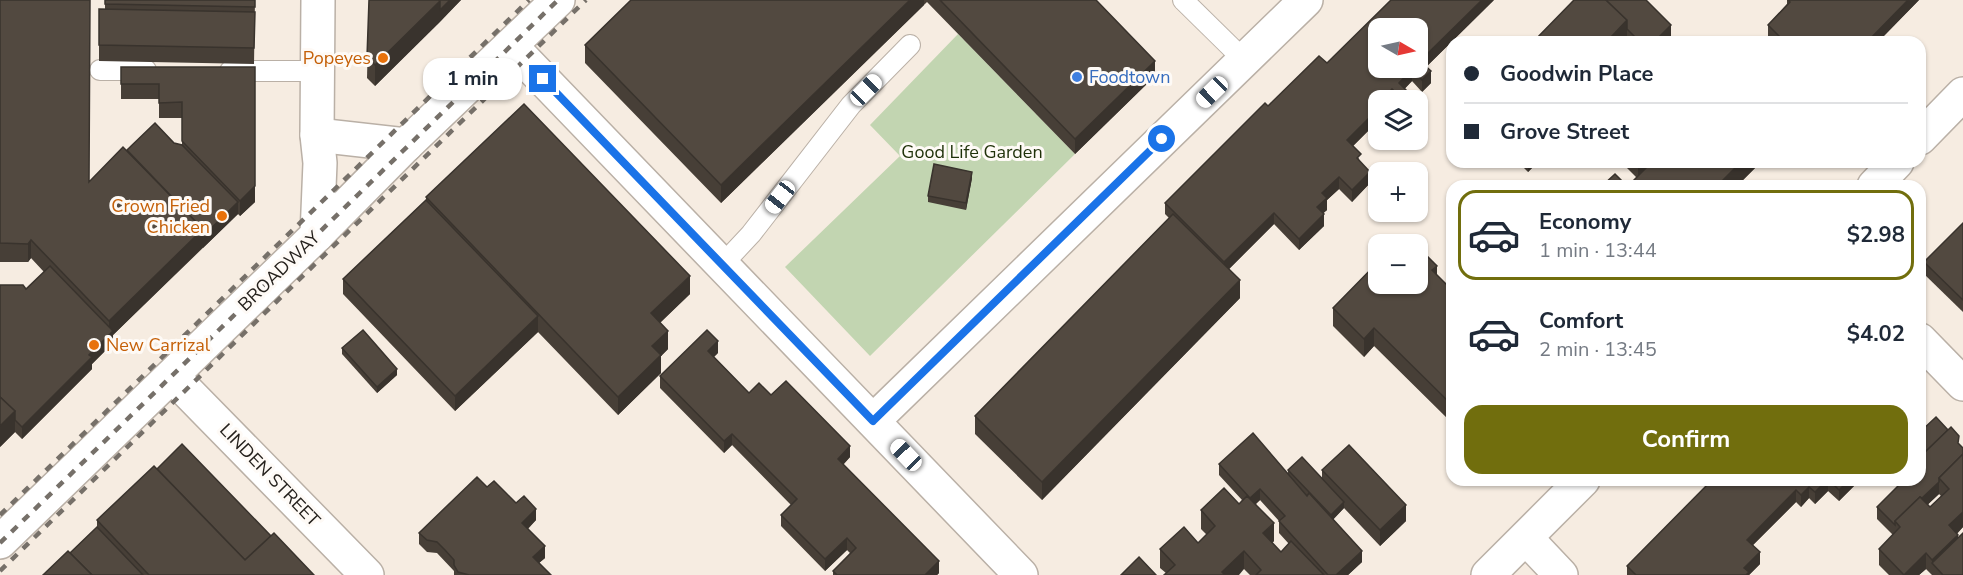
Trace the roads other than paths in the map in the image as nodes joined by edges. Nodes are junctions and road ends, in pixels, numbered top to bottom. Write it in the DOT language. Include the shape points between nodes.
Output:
graph roads {
  1 [pos="318,0"];
  2 [pos="558,0"];
  3 [pos="1183,0"];
  4 [pos="1306,0"];
  5 [pos="910,45"];
  6 [pos="511,46"];
  7 [pos="1244,60"];
  8 [pos="100,70"];
  9 [pos="170,71"];
  10 [pos="216,71"];
  11 [pos="317,71"];
  12 [pos="1963,94"];
  13 [pos="1926,132"];
  14 [pos="317,135"];
  15 [pos="406,145"];
  16 [pos="1891,168"];
  17 [pos="1880,180"];
  18 [pos="316,235"];
  19 [pos="722,265"];
  20 [pos="1926,346"];
  21 [pos="172,376"];
  22 [pos="1963,384"];
  23 [pos="873,421"];
  24 [pos="1577,486"];
  25 [pos="1526,538"];
  26 [pos="0,542"];
  27 [pos="367,575"];
  28 [pos="1021,575"];
  29 [pos="1488,575"];
  30 [pos="1561,575"];
  1 -- 11 [label="street"];
  2 -- 6 [label="street, BROADWAY"];
  3 -- 7 [label="lane"];
  4 -- 7 [label="street"];
  5 -- 19 [label="lane" via="851,105 752,234"];
  6 -- 15 [label="street, BROADWAY"];
  6 -- 19 [label="street"];
  7 -- 23 [label="street"];
  8 -- 9 [label="lane"];
  10 -- 11 [label="lane"];
  11 -- 14 [label="street"];
  12 -- 13 [label="street"];
  14 -- 15 [label="street"];
  14 -- 18 [label="street" via="320,163"];
  15 -- 18 [label="street, BROADWAY"];
  16 -- 17 [label="street"];
  18 -- 21 [label="street, BROADWAY"];
  19 -- 23 [label="street"];
  20 -- 22 [label="street"];
  21 -- 26 [label="street, BROADWAY"];
  21 -- 27 [label="street, LINDEN STREET"];
  23 -- 28 [label="street"];
  24 -- 25 [label="street"];
  25 -- 29 [label="street"];
  25 -- 30 [label="street"];
}
